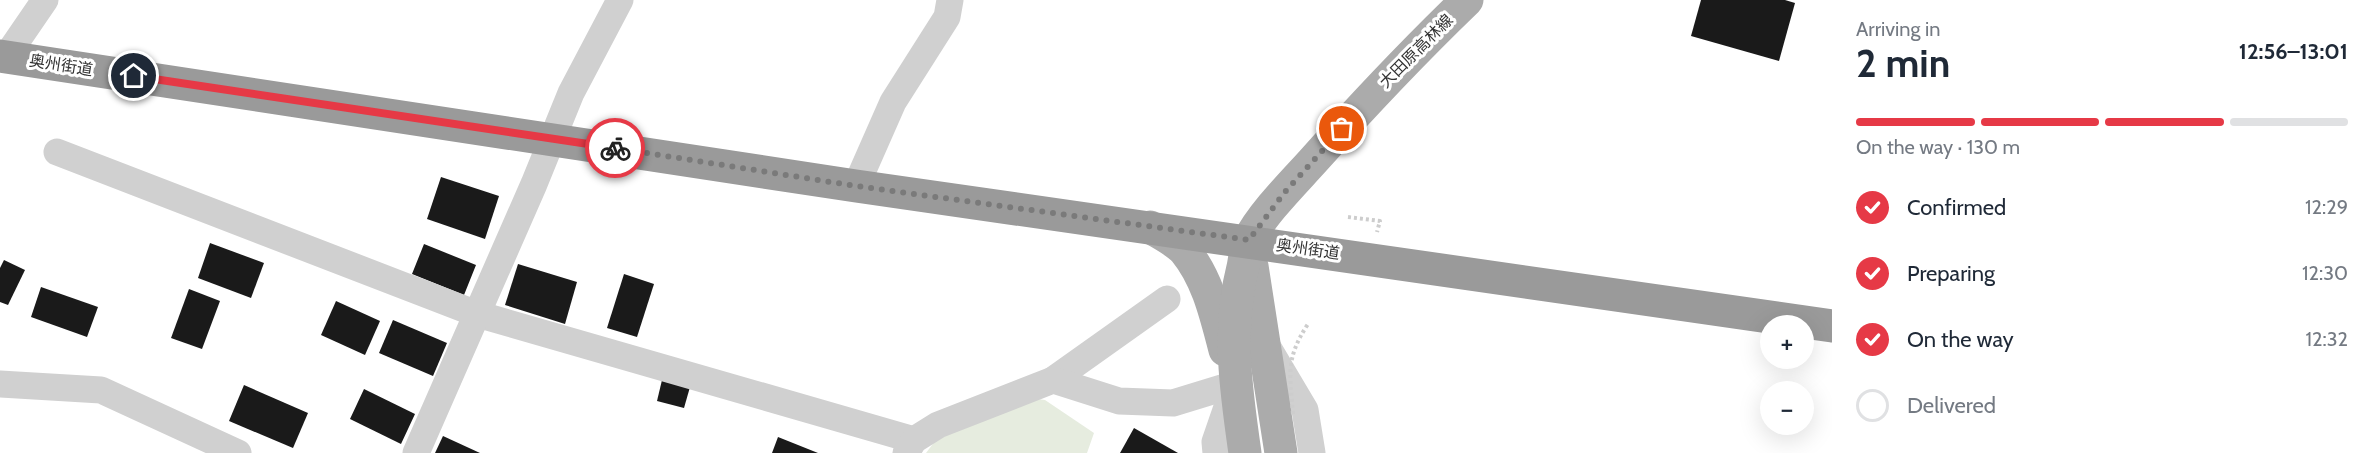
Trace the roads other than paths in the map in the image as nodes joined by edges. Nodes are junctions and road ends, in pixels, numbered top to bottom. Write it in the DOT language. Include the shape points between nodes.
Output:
graph roads {
  1 [pos="45,0"];
  2 [pos="621,0"];
  3 [pos="950,0"];
  4 [pos="1467,0"];
  5 [pos="2,59"];
  6 [pos="552,138"];
  7 [pos="57,152"];
  8 [pos="856,186"];
  9 [pos="1150,227"];
  10 [pos="1249,240"];
  11 [pos="1167,299"];
  12 [pos="477,314"];
  13 [pos="1832,326"];
  14 [pos="1262,337"];
  15 [pos="1053,380"];
  16 [pos="0,384"];
  17 [pos="1235,384"];
  18 [pos="910,446"];
  19 [pos="238,453"];
  20 [pos="416,453"];
  21 [pos="1216,453"];
  22 [pos="1245,453"];
  23 [pos="1281,453"];
  24 [pos="1312,453"];
  1 -- 5 [label="street"];
  2 -- 6 [label="street" via="571,93"];
  3 -- 8 [label="street" via="947,17 893,102"];
  4 -- 10 [label="main road, 大田原高林線" via="1398,67 1284,193"];
  5 -- 6 [label="highway, 奥州街道"];
  6 -- 8 [label="highway, 奥州街道"];
  6 -- 12 [label="street"];
  7 -- 12 [label="street"];
  8 -- 9 [label="highway, 奥州街道"];
  9 -- 10 [label="highway, 奥州街道"];
  9 -- 17 [label="main road, 大田原高林線" via="1183,250 1198,271"];
  10 -- 13 [label="highway, 奥州街道"];
  10 -- 14 [label="main road"];
  10 -- 17 [label="main road, 大田原高林線" via="1236,293"];
  11 -- 15 [label="street"];
  12 -- 18 [label="street"];
  12 -- 20 [label="street"];
  14 -- 23 [label="main road"];
  14 -- 24 [label="street" via="1305,410"];
  15 -- 17 [label="street" via="1119,401 1173,403"];
  15 -- 18 [label="street" via="938,425"];
  16 -- 19 [label="street" via="101,390"];
  17 -- 21 [label="street" via="1215,442"];
  17 -- 22 [label="main road, 大田原高林線"];
}
